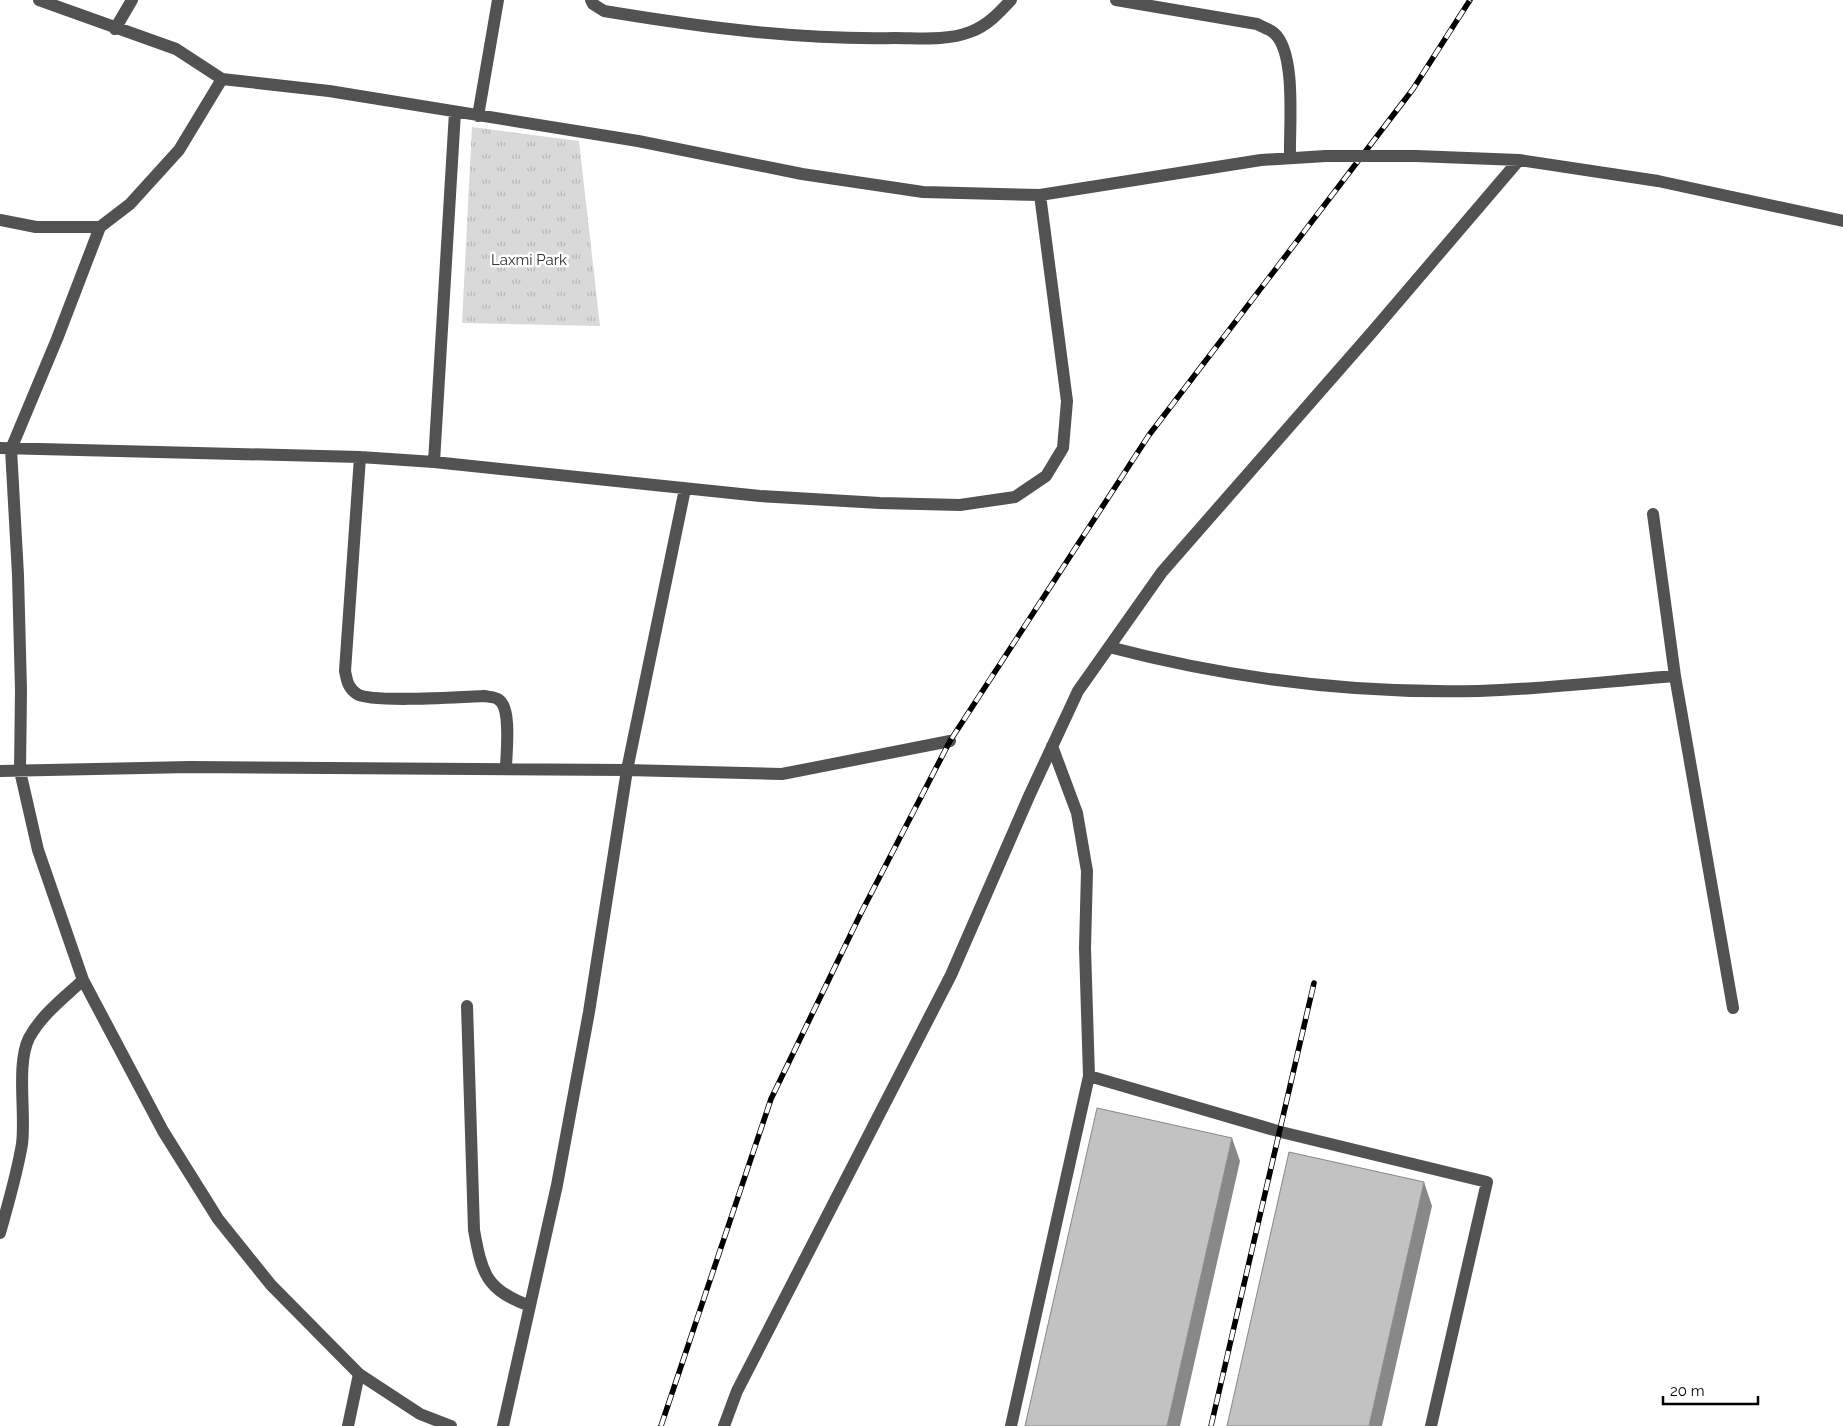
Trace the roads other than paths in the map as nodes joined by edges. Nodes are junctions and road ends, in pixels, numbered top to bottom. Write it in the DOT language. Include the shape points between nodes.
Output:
graph roads {
  1 [pos="39,0"];
  2 [pos="132,0"];
  3 [pos="498,0"];
  4 [pos="591,0"];
  5 [pos="1011,0"];
  6 [pos="1116,0"];
  7 [pos="115,29"];
  8 [pos="222,79"];
  9 [pos="455,112"];
  10 [pos="478,116"];
  11 [pos="1290,158"];
  12 [pos="1519,160"];
  13 [pos="1040,195"];
  14 [pos="0,220"];
  15 [pos="1843,221"];
  16 [pos="100,227"];
  17 [pos="5,448"];
  18 [pos="360,457"];
  19 [pos="434,462"];
  20 [pos="685,489"];
  21 [pos="1653,514"];
  22 [pos="1109,647"];
  23 [pos="1676,676"];
  24 [pos="950,741"];
  25 [pos="1052,746"];
  26 [pos="506,769"];
  27 [pos="627,770"];
  28 [pos="0,771"];
  29 [pos="20,771"];
  30 [pos="83,980"];
  31 [pos="467,1006"];
  32 [pos="1733,1008"];
  33 [pos="1089,1076"];
  34 [pos="0,1233"];
  35 [pos="530,1306"];
  36 [pos="359,1374"];
  37 [pos="348,1426"];
  38 [pos="451,1426"];
  39 [pos="503,1426"];
  40 [pos="724,1426"];
  41 [pos="1011,1426"];
  42 [pos="1430,1426"];
  1 -- 7 [label="street"];
  2 -- 7 [label="street"];
  3 -- 10 [label="street"];
  4 -- 5 [label="street" via="604,11 694,26 846,39 942,38 970,32 994,19"];
  6 -- 11 [label="street" via="1257,24 1274,33 1285,50 1289,80"];
  7 -- 8 [label="street" via="176,49"];
  8 -- 9 [label="street" via="328,91"];
  8 -- 16 [label="street" via="179,150 130,204"];
  9 -- 10 [label="street"];
  9 -- 19 [label="street"];
  10 -- 13 [label="street" via="638,141 802,174 923,192"];
  11 -- 12 [label="street, bridge" via="1416,156"];
  11 -- 13 [label="street"];
  12 -- 15 [label="street" via="1658,181"];
  12 -- 22 [label="street" via="1162,572"];
  13 -- 20 [label="street" via="1068,401 1063,448 1046,476 1015,497 960,505 800,499"];
  14 -- 16 [label="street" via="36,227"];
  16 -- 17 [label="street" via="58,339"];
  17 -- 18 [label="street"];
  17 -- 29 [label="street" via="18,575"];
  18 -- 19 [label="street"];
  18 -- 26 [label="street" via="345,671 349,687 359,695 378,698 484,696 498,699 505,707 507,718"];
  19 -- 20 [label="street"];
  20 -- 27 [label="street"];
  21 -- 23 [label="street"];
  22 -- 23 [label="street" via="1180,666 1285,682 1384,690 1480,691"];
  22 -- 25 [label="street" via="1078,691"];
  23 -- 32 [label="street"];
  24 -- 27 [label="street" via="782,774"];
  25 -- 33 [label="street" via="1077,813 1087,871 1085,948"];
  25 -- 40 [label="street" via="951,975 737,1391"];
  26 -- 27 [label="street"];
  26 -- 29 [label="street" via="190,767"];
  27 -- 35 [label="street" via="589,1012 557,1185"];
  28 -- 29 [label="street"];
  29 -- 30 [label="street" via="38,850"];
  30 -- 34 [label="street" via="42,1018 28,1040 22,1070 22,1143"];
  30 -- 36 [label="street" via="164,1131 218,1219 271,1285"];
  31 -- 35 [label="street" via="474,1230 479,1258 490,1282 506,1297"];
  33 -- 41 [label="street"];
  33 -- 42 [label="street" via="1281,1132 1487,1182"];
  35 -- 39 [label="street"];
  36 -- 37 [label="street"];
  36 -- 38 [label="street" via="420,1414"];
}
